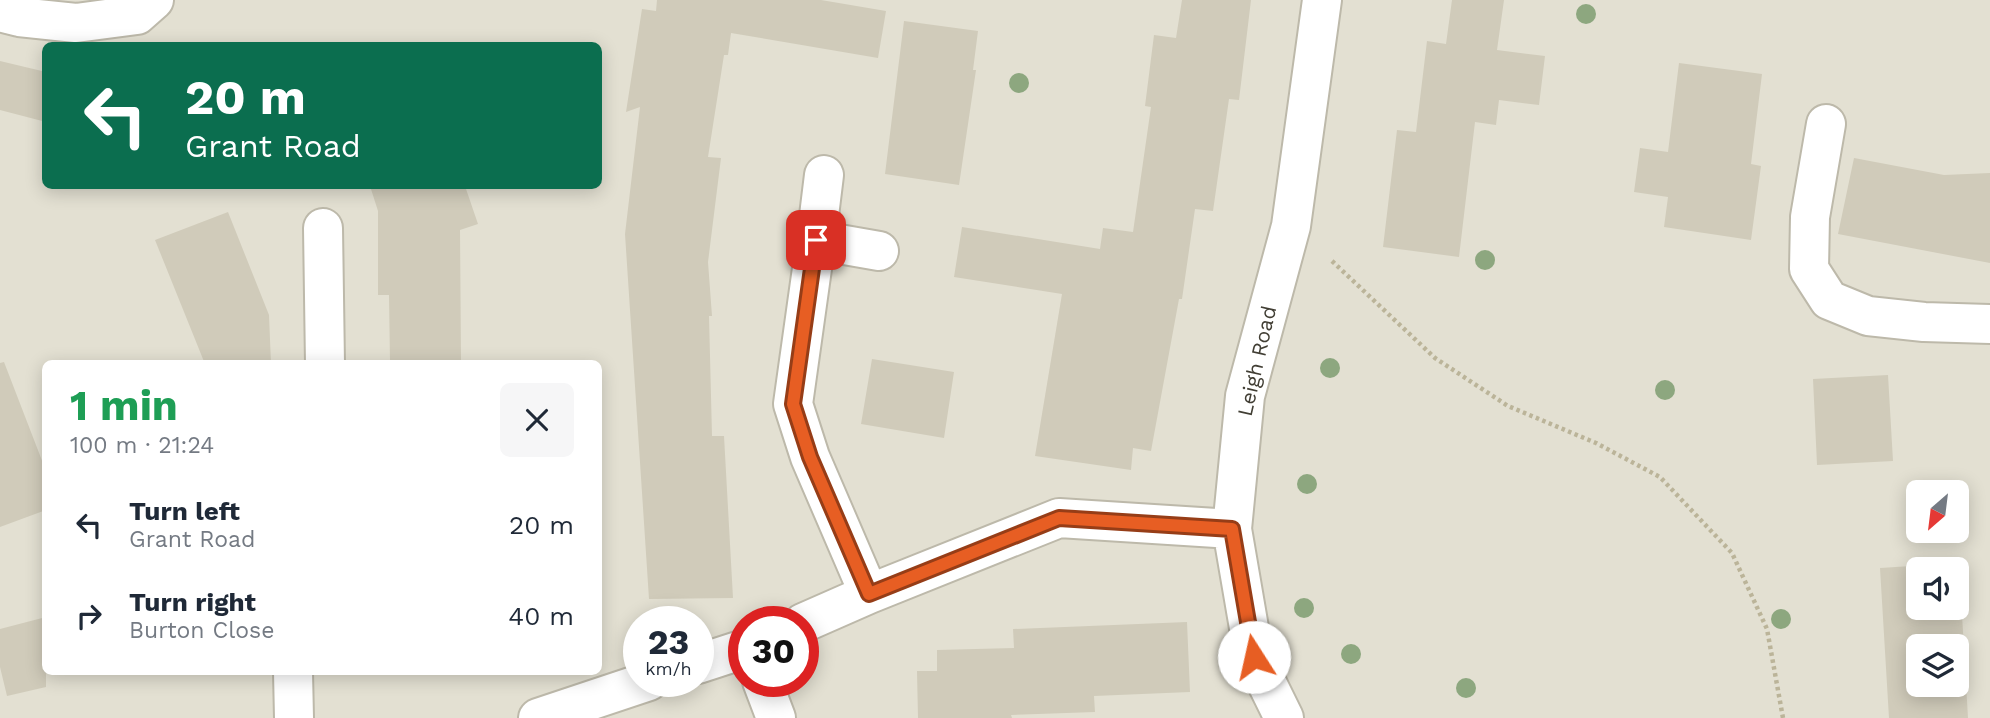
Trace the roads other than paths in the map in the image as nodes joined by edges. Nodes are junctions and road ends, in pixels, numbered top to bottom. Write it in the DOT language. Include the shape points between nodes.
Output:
graph roads {
  1 [pos="154,0"];
  2 [pos="1322,0"];
  3 [pos="0,12"];
  4 [pos="1826,124"];
  5 [pos="824,175"];
  6 [pos="323,228"];
  7 [pos="816,240"];
  8 [pos="879,251"];
  9 [pos="1990,324"];
  10 [pos="325,360"];
  11 [pos="1232,529"];
  12 [pos="869,594"];
  13 [pos="819,616"];
  14 [pos="293,675"];
  15 [pos="623,690"];
  16 [pos="768,697"];
  17 [pos="294,718"];
  18 [pos="538,718"];
  19 [pos="776,718"];
  20 [pos="1284,718"];
  1 -- 3 [label="street" via="137,15 76,23"];
  2 -- 11 [label="street, Leigh Road" via="1292,226 1245,396"];
  4 -- 9 [label="street" via="1810,216 1809,269 1829,300 1868,316"];
  5 -- 7 [label="street"];
  6 -- 10 [label="street"];
  7 -- 8 [label="street"];
  7 -- 12 [label="street" via="793,404 810,457"];
  11 -- 12 [label="street" via="1059,518"];
  11 -- 20 [label="street, Leigh Road" via="1254,657"];
  12 -- 13 [label="street"];
  14 -- 17 [label="street"];
  15 -- 18 [label="street"];
  16 -- 19 [label="street"];
}
